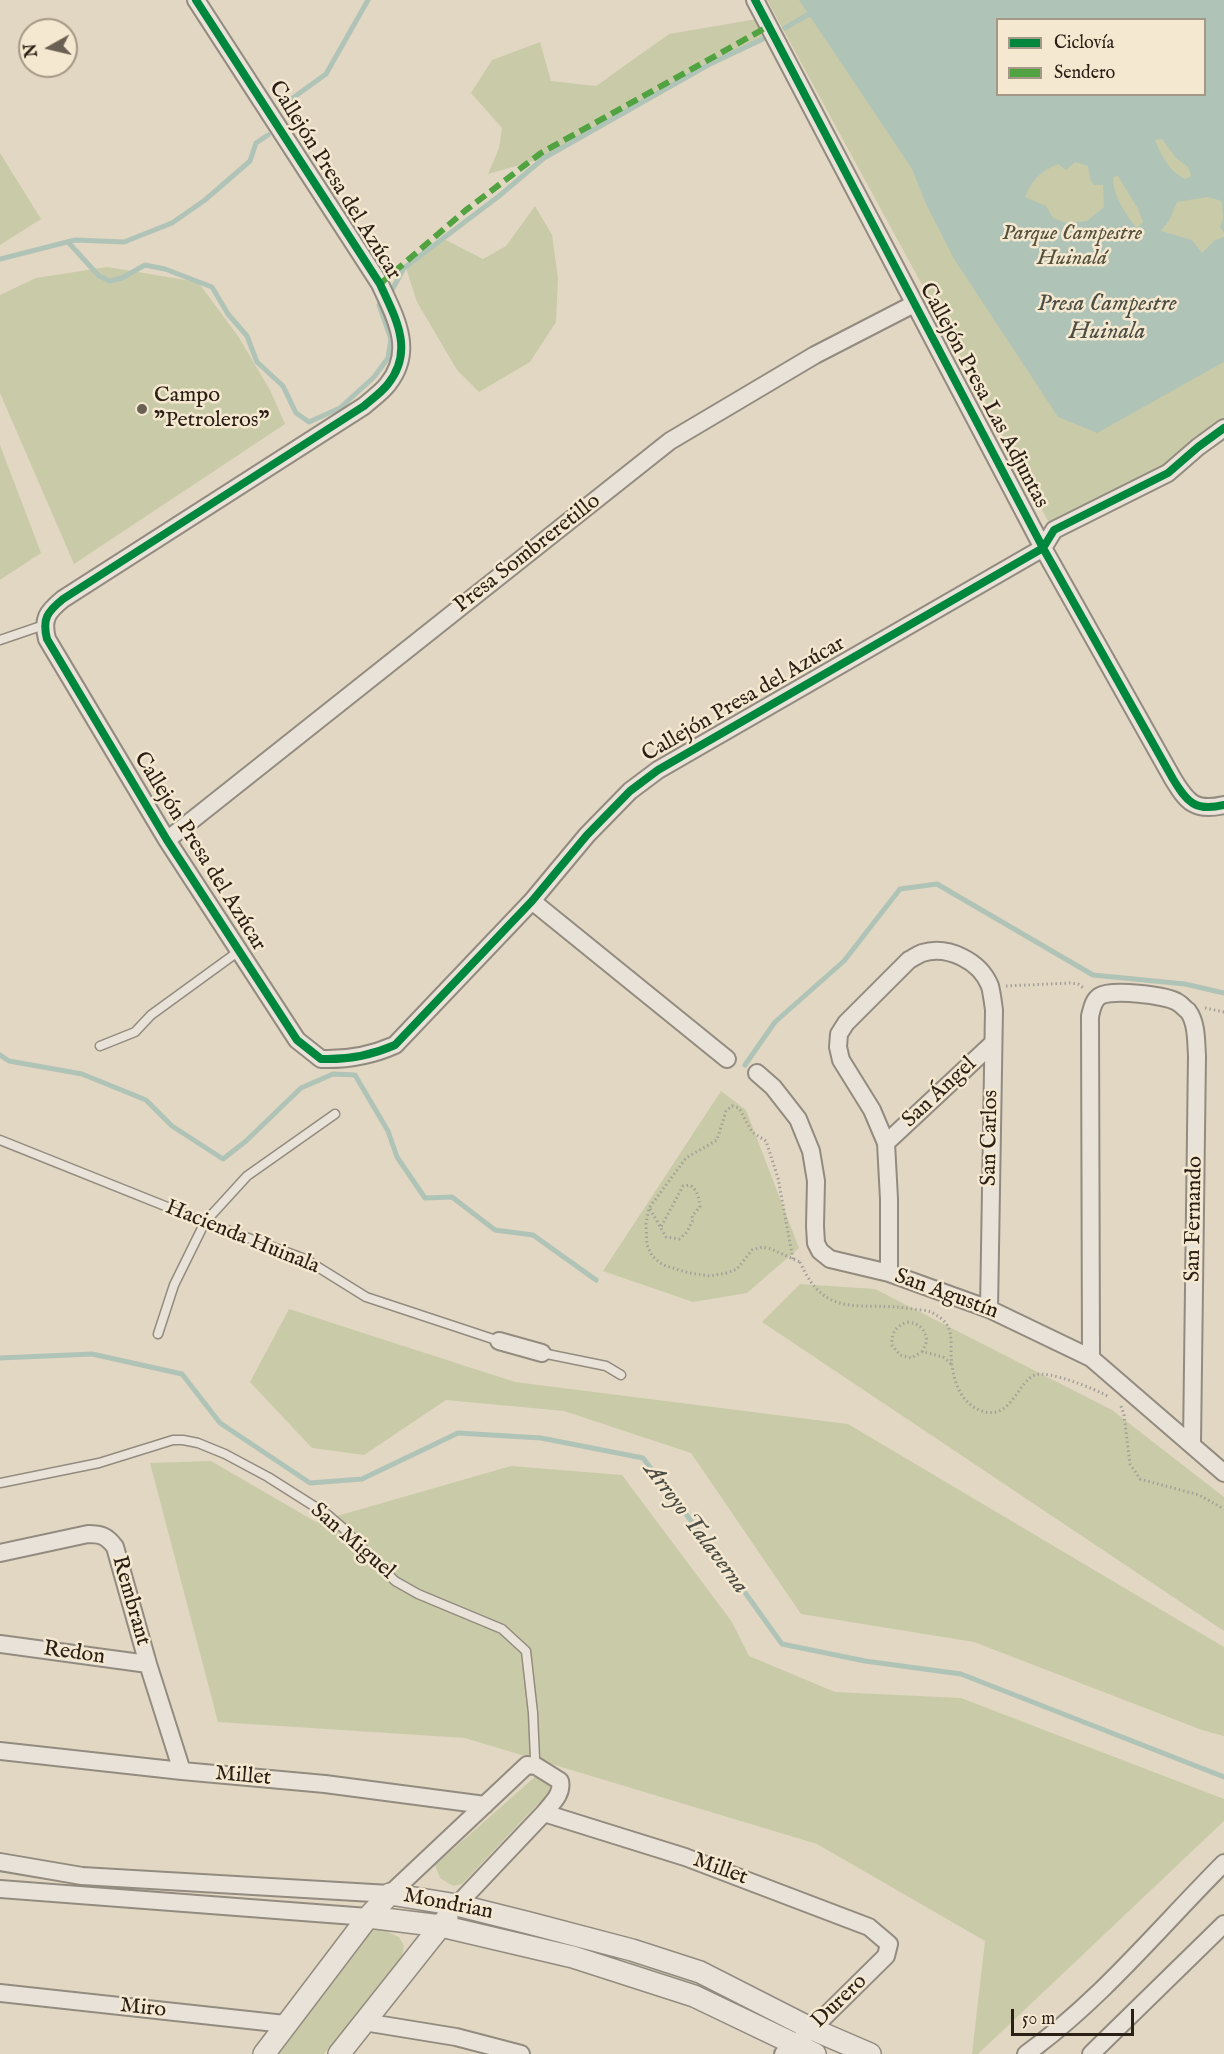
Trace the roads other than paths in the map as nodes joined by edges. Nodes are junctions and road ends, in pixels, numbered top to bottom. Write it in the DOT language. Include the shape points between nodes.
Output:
graph roads {
  1 [pos="196,0"];
  2 [pos="755,0"];
  3 [pos="914,304"];
  4 [pos="1224,428"];
  5 [pos="1043,548"];
  6 [pos="44,626"];
  7 [pos="0,640"];
  8 [pos="1224,805"];
  9 [pos="168,840"];
  10 [pos="532,901"];
  11 [pos="239,951"];
  12 [pos="993,1043"];
  13 [pos="100,1046"];
  14 [pos="727,1059"];
  15 [pos="757,1072"];
  16 [pos="335,1114"];
  17 [pos="0,1140"];
  18 [pos="886,1143"];
  19 [pos="205,1222"];
  20 [pos="889,1273"];
  21 [pos="989,1309"];
  22 [pos="158,1334"];
  23 [pos="499,1341"];
  24 [pos="542,1353"];
  25 [pos="1092,1358"];
  26 [pos="621,1375"];
  27 [pos="1192,1443"];
  28 [pos="1224,1473"];
  29 [pos="0,1483"];
  30 [pos="0,1553"];
  31 [pos="0,1644"];
  32 [pos="148,1664"];
  33 [pos="0,1751"];
  34 [pos="535,1759"];
  35 [pos="182,1771"];
  36 [pos="485,1804"];
  37 [pos="544,1813"];
  38 [pos="0,1862"];
  39 [pos="1224,1863"];
  40 [pos="0,1889"];
  41 [pos="390,1894"];
  42 [pos="457,1905"];
  43 [pos="368,1917"];
  44 [pos="1224,1924"];
  45 [pos="441,1926"];
  46 [pos="889,1944"];
  47 [pos="0,1993"];
  48 [pos="364,2022"];
  49 [pos="285,2024"];
  50 [pos="812,2029"];
  51 [pos="789,2049"];
  52 [pos="264,2054"];
  53 [pos="339,2054"];
  54 [pos="521,2054"];
  55 [pos="814,2054"];
  56 [pos="870,2054"];
  57 [pos="1026,2054"];
  58 [pos="1091,2054"];
  1 -- 6 [label="street, Callejón Presa del Azúcar" via="380,284 398,323 402,340 399,362 389,384 364,406 63,599 48,613"];
  2 -- 3 [label="street, Callejón Presa Las Adjuntas"];
  3 -- 5 [label="street, Callejón Presa Las Adjuntas"];
  3 -- 9 [label="street, Presa Sombreretillo" via="815,355 670,441"];
  4 -- 5 [label="street, Callejón Presa del Azúcar" via="1168,473 1054,530"];
  5 -- 8 [label="street, Callejón Presa Las Adjuntas" via="1183,795 1204,808"];
  5 -- 10 [label="street, Callejón Presa del Azúcar" via="658,770 630,791 587,835"];
  6 -- 7 [label="lane"];
  6 -- 9 [label="street, Callejón Presa del Azúcar" via="47,639"];
  9 -- 11 [label="street, Callejón Presa del Azúcar"];
  10 -- 11 [label="street, Callejón Presa del Azúcar" via="395,1045 359,1058 321,1059 297,1040"];
  10 -- 14 [label="street"];
  11 -- 13 [label="lane" via="151,1015 135,1032"];
  12 -- 18 [label="street, San Ángel"];
  12 -- 18 [label="street, San Carlos" via="990,986 980,971 966,958 939,951 921,953 909,960 839,1034 841,1060 872,1110"];
  12 -- 21 [label="street, San Carlos"];
  15 -- 20 [label="street, San Agustín" via="798,1119 811,1151 816,1181 816,1243 820,1251 830,1260"];
  16 -- 19 [label="lane" via="247,1176"];
  17 -- 19 [label="lane, Hacienda Huinala"];
  18 -- 20 [label="street"];
  19 -- 22 [label="lane" via="174,1285"];
  19 -- 23 [label="lane, Hacienda Huinala" via="305,1259 366,1297"];
  20 -- 21 [label="street, San Agustín"];
  21 -- 25 [label="street, San Agustín"];
  23 -- 24 [label="street, Hacienda Huinala"];
  24 -- 26 [label="lane, Hacienda Huinala" via="606,1366"];
  25 -- 27 [label="street, San Agustín"];
  25 -- 27 [label="street, San Fernando" via="1092,1005 1098,997 1110,993 1161,997 1177,1002 1190,1013 1196,1031"];
  27 -- 28 [label="street, San Agustín"];
  29 -- 34 [label="lane, San Miguel" via="99,1463 172,1440 225,1454 328,1515 395,1581 502,1629 526,1651"];
  30 -- 32 [label="street, Rembrant" via="88,1534 109,1539 115,1547"];
  31 -- 32 [label="street, Redon"];
  32 -- 35 [label="street, Rembrant"];
  33 -- 35 [label="street, Millet"];
  35 -- 36 [label="street, Millet"];
  36 -- 37 [label="street" via="527,1765 533,1764 560,1781 557,1796"];
  36 -- 41 [label="street"];
  37 -- 42 [label="street"];
  37 -- 46 [label="street, Millet" via="750,1880 869,1927"];
  38 -- 41 [label="street, Mondrian" via="82,1876"];
  39 -- 57 [label="street" via="1088,2004"];
  40 -- 43 [label="street, Mondrian"];
  41 -- 42 [label="street, Mondrian"];
  41 -- 43 [label="street"];
  42 -- 45 [label="street"];
  42 -- 50 [label="street, Mondrian" via="632,1950 700,1972"];
  43 -- 45 [label="street, Mondrian"];
  43 -- 49 [label="street"];
  44 -- 58 [label="street"];
  45 -- 48 [label="street"];
  45 -- 51 [label="street, Mondrian" via="573,1957 694,1995"];
  46 -- 50 [label="street, Durero" via="886,1956"];
  47 -- 49 [label="street, Miro"];
  48 -- 53 [label="street"];
  48 -- 54 [label="street" via="456,2037"];
  49 -- 52 [label="street"];
  50 -- 51 [label="street, Durero"];
  50 -- 56 [label="street, Mondrian"];
  51 -- 55 [label="street, Mondrian"];
}
